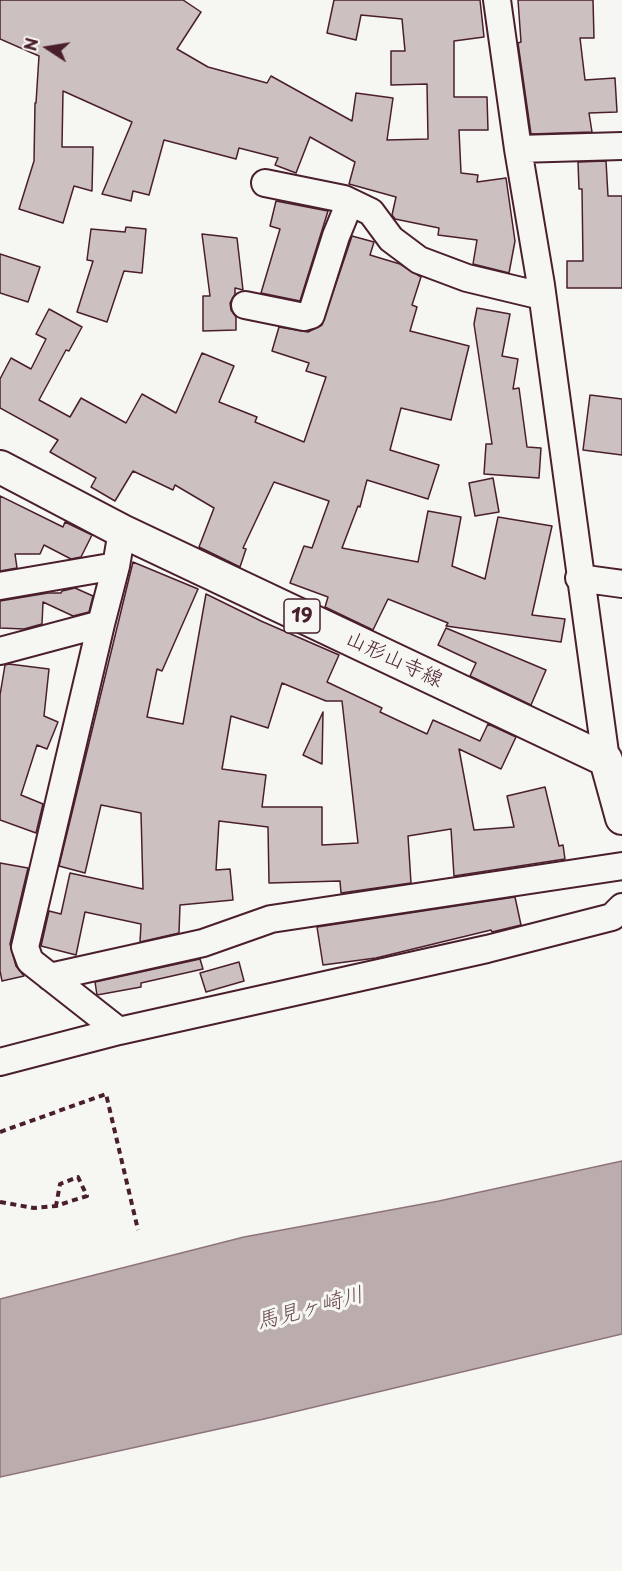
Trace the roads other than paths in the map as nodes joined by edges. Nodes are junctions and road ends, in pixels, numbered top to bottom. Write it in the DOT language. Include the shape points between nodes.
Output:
graph roads {
  1 [pos="497,0"];
  2 [pos="622,146"];
  3 [pos="518,149"];
  4 [pos="265,183"];
  5 [pos="350,202"];
  6 [pos="542,296"];
  7 [pos="245,305"];
  8 [pos="0,467"];
  9 [pos="122,531"];
  10 [pos="116,566"];
  11 [pos="579,578"];
  12 [pos="622,584"];
  13 [pos="0,586"];
  14 [pos="101,624"];
  15 [pos="0,651"];
  16 [pos="606,760"];
  17 [pos="622,818"];
  18 [pos="622,866"];
  19 [pos="622,907"];
  20 [pos="50,977"];
  21 [pos="119,1031"];
  22 [pos="0,1062"];
  1 -- 3 [label="street"];
  2 -- 3 [label="street"];
  3 -- 6 [label="street"];
  4 -- 5 [label="street"];
  5 -- 6 [label="street" via="371,212 391,239 419,260 466,278"];
  5 -- 7 [label="street" via="311,315 304,317"];
  6 -- 11 [label="street"];
  8 -- 9 [label="main road, 山形山寺線 / 19"];
  9 -- 10 [label="street"];
  9 -- 16 [label="main road, 山形山寺線 / 19"];
  10 -- 13 [label="street"];
  10 -- 14 [label="street"];
  11 -- 12 [label="street"];
  11 -- 16 [label="street"];
  14 -- 15 [label="street"];
  14 -- 20 [label="street" via="25,947 30,961"];
  16 -- 17 [label="main road"];
  18 -- 20 [label="street" via="271,919 203,943"];
  19 -- 21 [label="street" via="612,918 487,949"];
  20 -- 21 [label="street"];
  21 -- 22 [label="street"];
}
